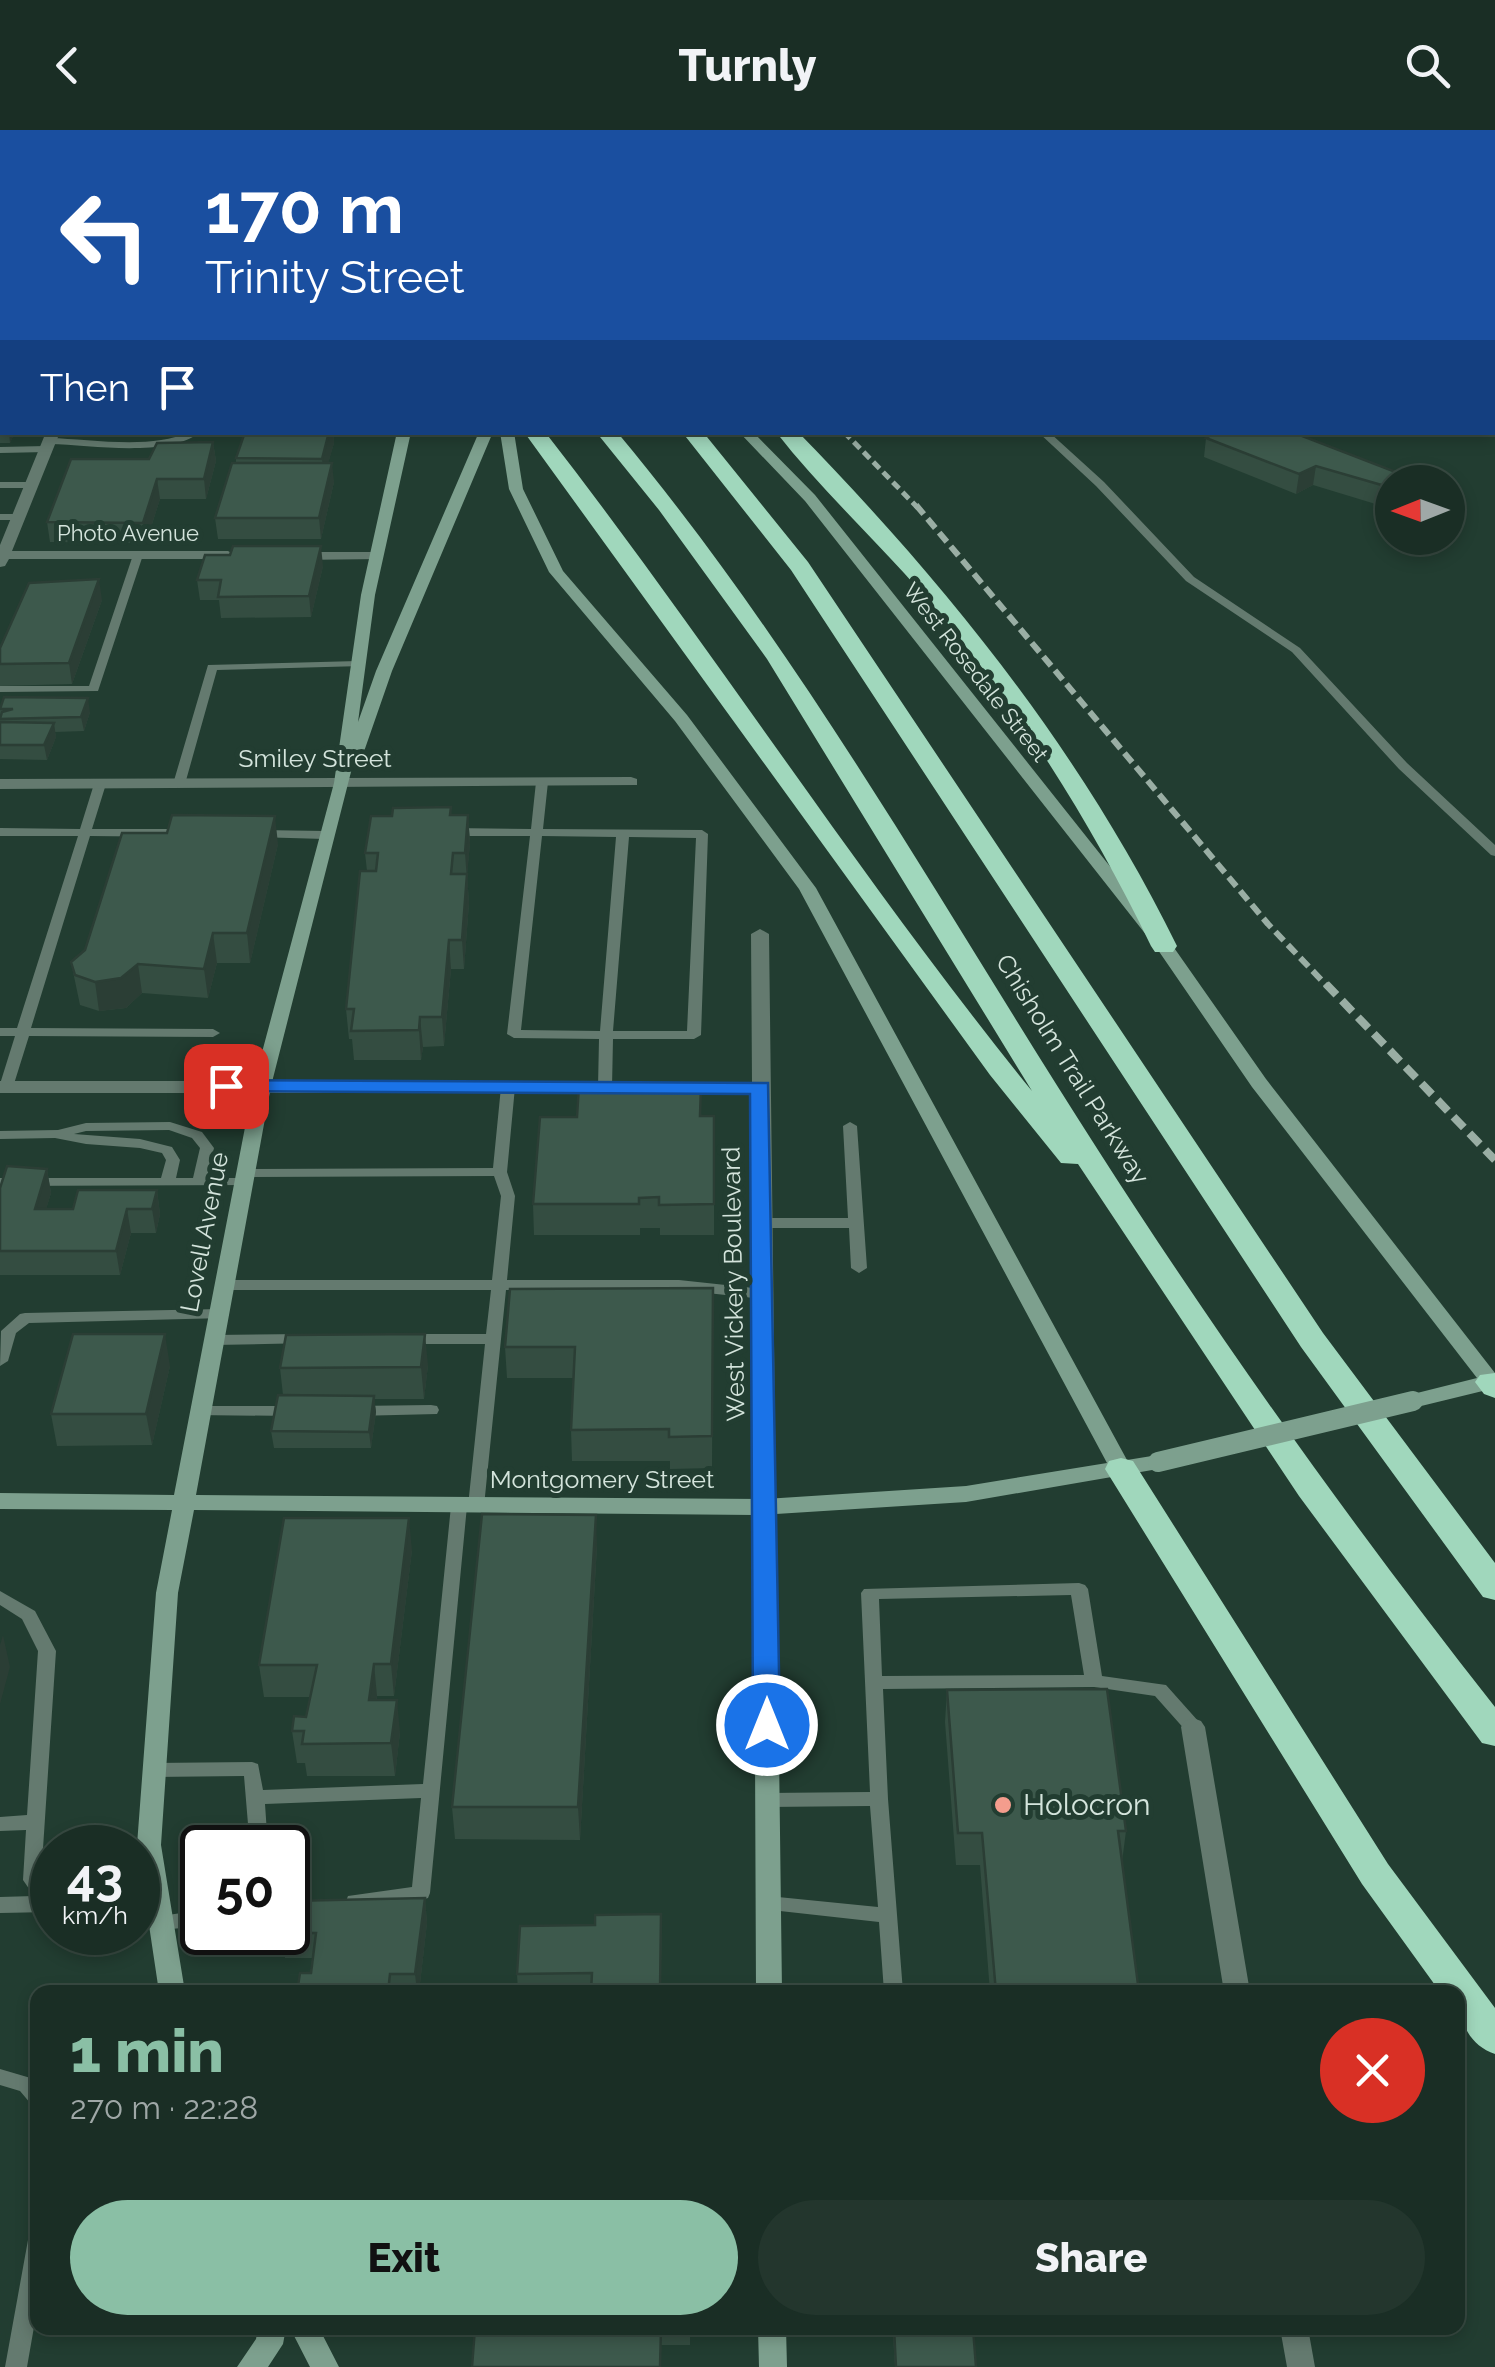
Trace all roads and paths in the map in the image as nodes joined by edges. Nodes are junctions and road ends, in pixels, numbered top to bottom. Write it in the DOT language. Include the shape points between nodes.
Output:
graph roads {
  1 [pos="188,435"];
  2 [pos="403,435"];
  3 [pos="485,435"];
  4 [pos="536,435"];
  5 [pos="608,435"];
  6 [pos="694,435"];
  7 [pos="748,435"];
  8 [pos="789,435"];
  9 [pos="1046,435"];
  10 [pos="507,436"];
  11 [pos="50,441"];
  12 [pos="0,450"];
  13 [pos="0,485"];
  14 [pos="32,485"];
  15 [pos="0,517"];
  16 [pos="18,518"];
  17 [pos="138,555"];
  18 [pos="237,556"];
  19 [pos="277,556"];
  20 [pos="376,556"];
  21 [pos="1,557"];
  22 [pos="358,664"];
  23 [pos="0,689"];
  24 [pos="542,782"];
  25 [pos="630,782"];
  26 [pos="342,783"];
  27 [pos="0,784"];
  28 [pos="100,784"];
  29 [pos="179,784"];
  30 [pos="86,831"];
  31 [pos="0,832"];
  32 [pos="426,832"];
  33 [pos="196,833"];
  34 [pos="536,833"];
  35 [pos="243,834"];
  36 [pos="623,834"];
  37 [pos="325,835"];
  38 [pos="1495,852"];
  39 [pos="760,934"];
  40 [pos="1164,946"];
  41 [pos="0,1032"];
  42 [pos="23,1032"];
  43 [pos="213,1033"];
  44 [pos="606,1035"];
  45 [pos="3,1086"];
  46 [pos="262,1086"];
  47 [pos="508,1087"];
  48 [pos="614,1088"];
  49 [pos="663,1088"];
  50 [pos="761,1088"];
  51 [pos="850,1126"];
  52 [pos="58,1134"];
  53 [pos="0,1135"];
  54 [pos="500,1172"];
  55 [pos="245,1178"];
  56 [pos="0,1182"];
  57 [pos="167,1182"];
  58 [pos="199,1182"];
  59 [pos="856,1223"];
  60 [pos="762,1224"];
  61 [pos="1150,1253"];
  62 [pos="859,1268"];
  63 [pos="498,1284"];
  64 [pos="225,1285"];
  65 [pos="762,1294"];
  66 [pos="220,1314"];
  67 [pos="314,1339"];
  68 [pos="394,1339"];
  69 [pos="493,1339"];
  70 [pos="214,1340"];
  71 [pos="0,1361"];
  72 [pos="1493,1385"];
  73 [pos="336,1410"];
  74 [pos="432,1410"];
  75 [pos="201,1411"];
  76 [pos="316,1411"];
  77 [pos="1121,1469"];
  78 [pos="0,1501"];
  79 [pos="184,1504"];
  80 [pos="468,1506"];
  81 [pos="765,1507"];
  82 [pos="1495,1588"];
  83 [pos="0,1596"];
  84 [pos="1094,1681"];
  85 [pos="874,1683"];
  86 [pos="1193,1727"];
  87 [pos="1495,1733"];
  88 [pos="153,1770"];
  89 [pos="432,1791"];
  90 [pos="255,1796"];
  91 [pos="879,1799"];
  92 [pos="768,1800"];
  93 [pos="36,1822"];
  94 [pos="0,1824"];
  95 [pos="36,1825"];
  96 [pos="150,1825"];
  97 [pos="257,1825"];
  98 [pos="30,1904"];
  99 [pos="326,1904"];
  100 [pos="768,1904"];
  101 [pos="0,1905"];
  102 [pos="888,1914"];
  103 [pos="180,1920"];
  104 [pos="161,1922"];
  105 [pos="171,1985"];
  106 [pos="769,1985"];
  107 [pos="893,1985"];
  108 [pos="1237,1985"];
  109 [pos="1457,1985"];
  110 [pos="1465,1997"];
  111 [pos="1495,2038"];
  112 [pos="0,2077"];
  113 [pos="30,2089"];
  114 [pos="30,2286"];
  115 [pos="271,2335"];
  116 [pos="308,2335"];
  117 [pos="772,2335"];
  118 [pos="1295,2335"];
  119 [pos="16,2367"];
  120 [pos="251,2367"];
  121 [pos="324,2367"];
  122 [pos="773,2367"];
  123 [pos="1300,2367"];
  1 -- 11 [label="lane" via="170,442"];
  2 -- 20 [label="main road, Lovell Avenue"];
  3 -- 26 [label="main road"];
  4 -- 61 [label="highway" via="1003,1076"];
  5 -- 61 [label="highway, Chisholm Trail Parkway" via="730,590 820,721"];
  6 -- 82 [label="highway, Chisholm Trail Parkway" via="800,567 1312,1340"];
  7 -- 40 [label="main road, West Rosedale Street" via="810,498"];
  8 -- 40 [label="highway" via="967,634 1049,746 1128,872"];
  9 -- 38 [label="lane" via="1190,578 1296,650 1403,766"];
  10 -- 77 [label="main road" via="516,489 556,572 681,718 807,888"];
  11 -- 12 [label="lane"];
  11 -- 14 [label="street"];
  13 -- 14 [label="lane"];
  14 -- 16 [label="street"];
  15 -- 16 [label="lane"];
  16 -- 21 [label="street"];
  17 -- 18 [label="street, Photo Avenue"];
  17 -- 21 [label="street, Photo Avenue"];
  17 -- 23 [label="lane" via="94,689"];
  19 -- 20 [label="street"];
  20 -- 22 [label="main road, Lovell Avenue"];
  22 -- 26 [label="main road, Lovell Avenue"];
  22 -- 29 [label="lane" via="212,666"];
  24 -- 25 [label="street, Smiley Street"];
  24 -- 26 [label="street, Smiley Street"];
  24 -- 34 [label="lane"];
  26 -- 29 [label="street, Smiley Street"];
  26 -- 37 [label="main road, Lovell Avenue"];
  27 -- 28 [label="street, Smiley Street"];
  28 -- 29 [label="street, Smiley Street"];
  28 -- 30 [label="lane"];
  30 -- 31 [label="lane"];
  30 -- 33 [label="lane"];
  30 -- 42 [label="lane"];
  32 -- 34 [label="lane"];
  34 -- 36 [label="lane"];
  34 -- 44 [label="lane" via="514,1034"];
  35 -- 37 [label="lane"];
  36 -- 44 [label="lane"];
  36 -- 44 [label="lane" via="702,834 694,1034"];
  37 -- 46 [label="main road, Lovell Avenue"];
  39 -- 50 [label="street, West Vickery Boulevard"];
  40 -- 72 [label="main road" via="1259,1083"];
  41 -- 42 [label="lane"];
  42 -- 43 [label="lane"];
  42 -- 45 [label="lane"];
  44 -- 48 [label="lane"];
  45 -- 46 [label="street"];
  46 -- 47 [label="street"];
  46 -- 55 [label="main road, Lovell Avenue"];
  47 -- 48 [label="street"];
  47 -- 54 [label="lane"];
  49 -- 50 [label="street"];
  50 -- 60 [label="street, West Vickery Boulevard"];
  51 -- 59 [label="lane"];
  52 -- 53 [label="lane"];
  52 -- 57 [label="lane" via="84,1143 148,1143 167,1150 173,1160"];
  52 -- 58 [label="lane" via="86,1126 170,1126 198,1135 207,1148"];
  54 -- 55 [label="lane"];
  54 -- 63 [label="lane" via="508,1196"];
  55 -- 58 [label="lane"];
  55 -- 64 [label="main road, Lovell Avenue"];
  56 -- 57 [label="lane"];
  57 -- 58 [label="lane"];
  59 -- 60 [label="lane"];
  59 -- 62 [label="lane"];
  60 -- 65 [label="street, West Vickery Boulevard"];
  61 -- 87 [label="highway, Chisholm Trail Parkway" via="1248,1402"];
  63 -- 64 [label="lane"];
  63 -- 65 [label="lane" via="679,1285"];
  63 -- 69 [label="lane"];
  64 -- 66 [label="main road, Lovell Avenue"];
  65 -- 81 [label="street, West Vickery Boulevard"];
  66 -- 70 [label="main road, Lovell Avenue"];
  66 -- 71 [label="lane" via="25,1318 9,1331"];
  67 -- 70 [label="lane"];
  68 -- 69 [label="lane"];
  69 -- 80 [label="lane"];
  70 -- 75 [label="main road, Lovell Avenue"];
  72 -- 77 [label="main road, Montgomery Street, bridge"];
  73 -- 74 [label="lane"];
  75 -- 76 [label="lane"];
  75 -- 79 [label="main road, Lovell Avenue"];
  77 -- 81 [label="main road, Montgomery Street" via="966,1494"];
  77 -- 109 [label="highway" via="1365,1859"];
  78 -- 79 [label="main road, Montgomery Street"];
  79 -- 80 [label="main road, Montgomery Street"];
  79 -- 88 [label="main road, Lovell Avenue" via="167,1592"];
  80 -- 81 [label="main road, Montgomery Street"];
  80 -- 89 [label="lane"];
  81 -- 92 [label="main road, West Vickery Boulevard"];
  83 -- 93 [label="lane" via="29,1615 47,1652"];
  84 -- 85 [label="lane"];
  84 -- 85 [label="lane" via="1079,1589 870,1594"];
  84 -- 86 [label="lane" via="1160,1690"];
  85 -- 91 [label="lane"];
  86 -- 108 [label="street"];
  88 -- 90 [label="lane" via="252,1768"];
  88 -- 96 [label="main road, Lovell Avenue"];
  89 -- 90 [label="lane"];
  89 -- 99 [label="lane" via="421,1893"];
  90 -- 97 [label="lane"];
  91 -- 92 [label="lane"];
  91 -- 102 [label="lane"];
  92 -- 100 [label="main road, West Vickery Boulevard"];
  93 -- 94 [label="lane"];
  93 -- 95 [label="lane"];
  98 -- 101 [label="lane"];
  100 -- 102 [label="lane"];
  100 -- 106 [label="main road, West Vickery Boulevard"];
  102 -- 107 [label="lane"];
  103 -- 104 [label="lane"];
  104 -- 105 [label="main road, Lovell Avenue"];
  110 -- 111 [label="highway"];
  112 -- 113 [label="lane"];
  114 -- 119 [label="lane"];
  115 -- 120 [label="main road"];
  116 -- 121 [label="main road"];
  117 -- 122 [label="main road"];
  118 -- 123 [label="street"];
}
